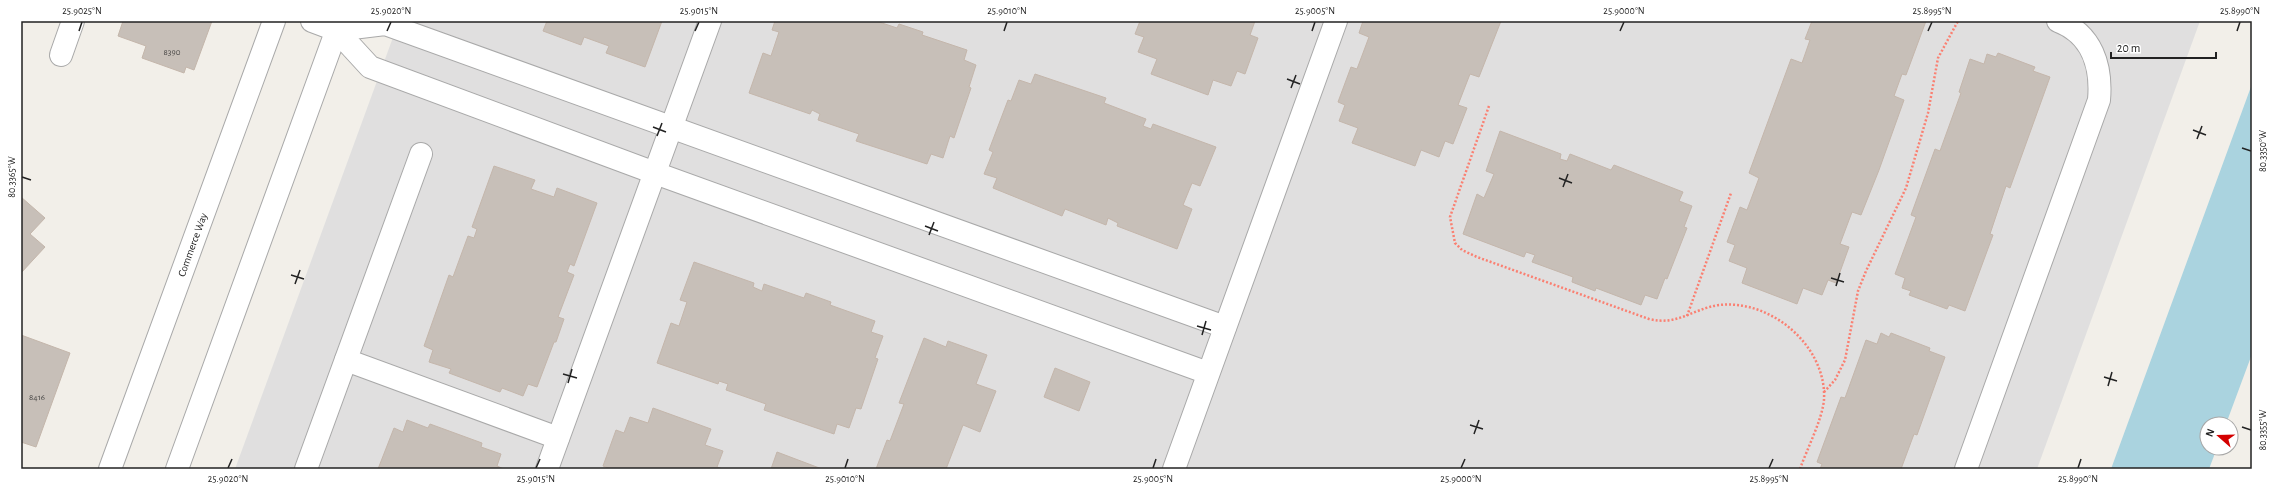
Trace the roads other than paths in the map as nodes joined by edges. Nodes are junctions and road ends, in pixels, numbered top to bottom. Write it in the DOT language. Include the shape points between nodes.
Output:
graph roads {
  1 [pos="73,21"];
  2 [pos="274,21"];
  3 [pos="312,21"];
  4 [pos="710,21"];
  5 [pos="1336,21"];
  6 [pos="2058,21"];
  7 [pos="338,26"];
  8 [pos="61,55"];
  9 [pos="671,128"];
  10 [pos="421,154"];
  11 [pos="655,173"];
  12 [pos="1225,327"];
  13 [pos="346,360"];
  14 [pos="1208,373"];
  15 [pos="558,438"];
  16 [pos="110,469"];
  17 [pos="177,469"];
  18 [pos="306,469"];
  19 [pos="547,469"];
  20 [pos="1174,469"];
  21 [pos="1966,469"];
  1 -- 8 [label="street"];
  2 -- 16 [label="street, Commerce Way"];
  3 -- 7 [label="street"];
  4 -- 9 [label="street"];
  5 -- 12 [label="street"];
  6 -- 21 [label="street" via="2083,38 2094,54 2100,80 2099,100"];
  7 -- 9 [label="street" via="385,24"];
  7 -- 11 [label="street" via="370,67"];
  7 -- 17 [label="street"];
  9 -- 11 [label="street"];
  9 -- 12 [label="street"];
  10 -- 13 [label="street"];
  11 -- 14 [label="street"];
  11 -- 15 [label="street"];
  12 -- 14 [label="street"];
  13 -- 15 [label="street"];
  13 -- 18 [label="street"];
  14 -- 20 [label="street"];
  15 -- 19 [label="street"];
}
